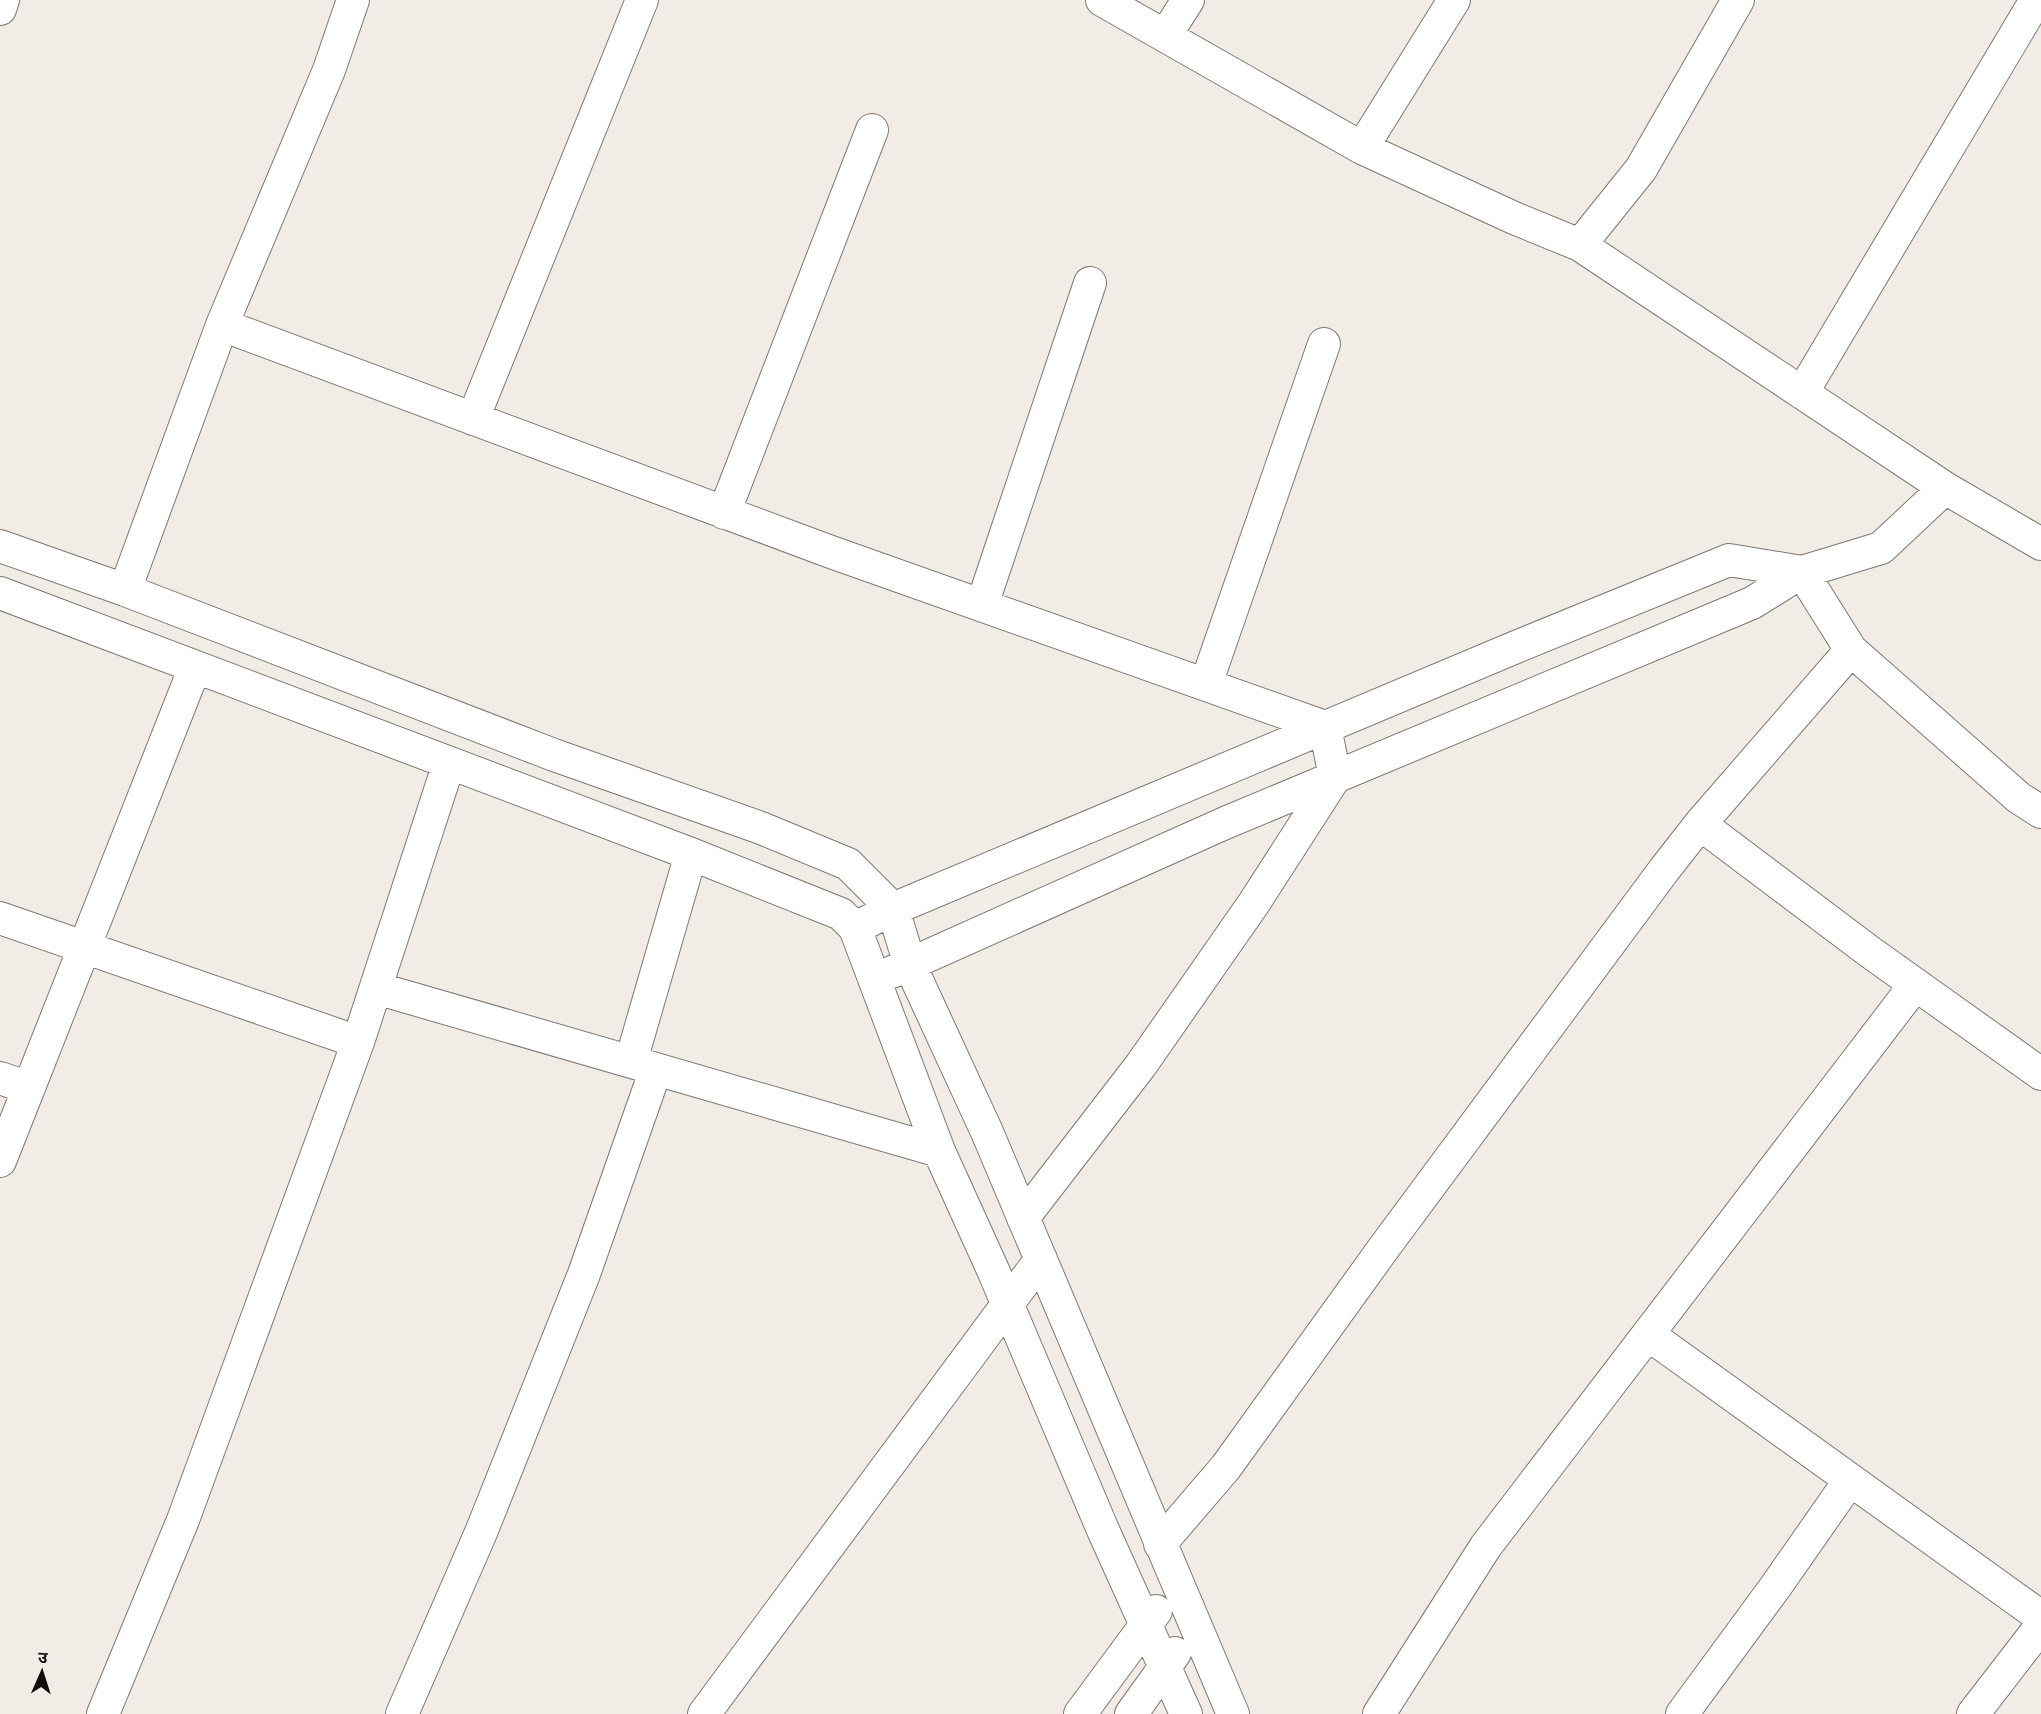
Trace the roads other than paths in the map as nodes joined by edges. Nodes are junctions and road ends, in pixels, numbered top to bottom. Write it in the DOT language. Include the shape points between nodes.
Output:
graph roads {
  1 [pos="3,0"];
  2 [pos="353,0"];
  3 [pos="642,0"];
  4 [pos="1102,0"];
  5 [pos="1188,0"];
  6 [pos="1454,0"];
  7 [pos="1738,0"];
  8 [pos="2036,0"];
  9 [pos="0,9"];
  10 [pos="1165,36"];
  11 [pos="872,130"];
  12 [pos="1362,148"];
  13 [pos="1580,245"];
  14 [pos="1090,283"];
  15 [pos="222,325"];
  16 [pos="1324,344"];
  17 [pos="1802,393"];
  18 [pos="473,419"];
  19 [pos="1945,488"];
  20 [pos="724,513"];
  21 [pos="2041,544"];
  22 [pos="0,546"];
  23 [pos="1802,572"];
  24 [pos="125,590"];
  25 [pos="0,593"];
  26 [pos="982,605"];
  27 [pos="1851,650"];
  28 [pos="195,667"];
  29 [pos="1206,684"];
  30 [pos="1325,727"];
  31 [pos="449,763"];
  32 [pos="1335,777"];
  33 [pos="2041,812"];
  34 [pos="1700,824"];
  35 [pos="691,854"];
  36 [pos="893,909"];
  37 [pos="0,918"];
  38 [pos="855,928"];
  39 [pos="84,947"];
  40 [pos="910,964"];
  41 [pos="875,979"];
  42 [pos="1915,985"];
  43 [pos="376,988"];
  44 [pos="358,1042"];
  45 [pos="644,1065"];
  46 [pos="2041,1074"];
  47 [pos="14,1083"];
  48 [pos="939,1151"];
  49 [pos="0,1161"];
  50 [pos="1023,1218"];
  51 [pos="1041,1259"];
  52 [pos="1007,1302"];
  53 [pos="1649,1335"];
  54 [pos="1850,1480"];
  55 [pos="1160,1544"];
  56 [pos="1177,1583"];
  57 [pos="2041,1617"];
  58 [pos="1147,1624"];
  59 [pos="1195,1626"];
  60 [pos="2041,1626"];
  61 [pos="1165,1667"];
  62 [pos="103,1714"];
  63 [pos="402,1714"];
  64 [pos="704,1714"];
  65 [pos="1080,1714"];
  66 [pos="1131,1714"];
  67 [pos="1186,1714"];
  68 [pos="1233,1714"];
  69 [pos="1379,1714"];
  70 [pos="1682,1714"];
  71 [pos="1973,1714"];
  1 -- 9 [label="street"];
  2 -- 15 [label="street" via="329,70"];
  3 -- 18 [label="street"];
  4 -- 10 [label="street"];
  5 -- 10 [label="street"];
  6 -- 12 [label="street"];
  7 -- 13 [label="street" via="1641,170"];
  8 -- 17 [label="street"];
  10 -- 12 [label="street"];
  11 -- 20 [label="street"];
  12 -- 13 [label="street"];
  13 -- 17 [label="street"];
  14 -- 26 [label="street"];
  15 -- 18 [label="street"];
  15 -- 24 [label="street"];
  16 -- 29 [label="street"];
  17 -- 19 [label="street"];
  18 -- 20 [label="street"];
  19 -- 21 [label="street"];
  19 -- 23 [label="street" via="1881,548"];
  20 -- 26 [label="street"];
  22 -- 24 [label="street"];
  23 -- 27 [label="street"];
  23 -- 30 [label="street" via="1729,560"];
  23 -- 32 [label="street" via="1752,603"];
  24 -- 36 [label="street" via="848,864"];
  25 -- 28 [label="street"];
  26 -- 29 [label="street"];
  27 -- 33 [label="street" via="2019,798"];
  27 -- 34 [label="street"];
  28 -- 31 [label="street"];
  28 -- 39 [label="street"];
  29 -- 30 [label="street"];
  30 -- 32 [label="street"];
  30 -- 36 [label="street"];
  31 -- 35 [label="street"];
  31 -- 43 [label="street"];
  32 -- 40 [label="street"];
  32 -- 50 [label="street" via="1254,903 1141,1065"];
  34 -- 42 [label="street"];
  34 -- 55 [label="street" via="1226,1467"];
  35 -- 38 [label="street" via="841,914"];
  35 -- 45 [label="street"];
  36 -- 38 [label="street"];
  36 -- 40 [label="street"];
  37 -- 39 [label="street"];
  38 -- 41 [label="street"];
  39 -- 44 [label="street"];
  39 -- 47 [label="street"];
  40 -- 41 [label="street"];
  40 -- 50 [label="street"];
  41 -- 48 [label="street"];
  42 -- 46 [label="street"];
  42 -- 53 [label="street"];
  43 -- 44 [label="street"];
  43 -- 45 [label="street"];
  44 -- 62 [label="street" via="183,1520"];
  45 -- 48 [label="street"];
  45 -- 63 [label="street" via="580,1285 482,1530"];
  47 -- 49 [label="street"];
  48 -- 52 [label="street"];
  50 -- 51 [label="street"];
  51 -- 52 [label="street"];
  51 -- 55 [label="street"];
  52 -- 58 [label="street"];
  52 -- 64 [label="street"];
  53 -- 54 [label="street"];
  53 -- 69 [label="street" via="1486,1546"];
  54 -- 57 [label="street"];
  54 -- 70 [label="street"];
  55 -- 56 [label="street"];
  56 -- 58 [label="street"];
  56 -- 59 [label="street"];
  58 -- 61 [label="street"];
  58 -- 65 [label="street"];
  59 -- 61 [label="street"];
  59 -- 68 [label="street"];
  60 -- 71 [label="street"];
  61 -- 66 [label="street"];
  61 -- 67 [label="street"];
}
